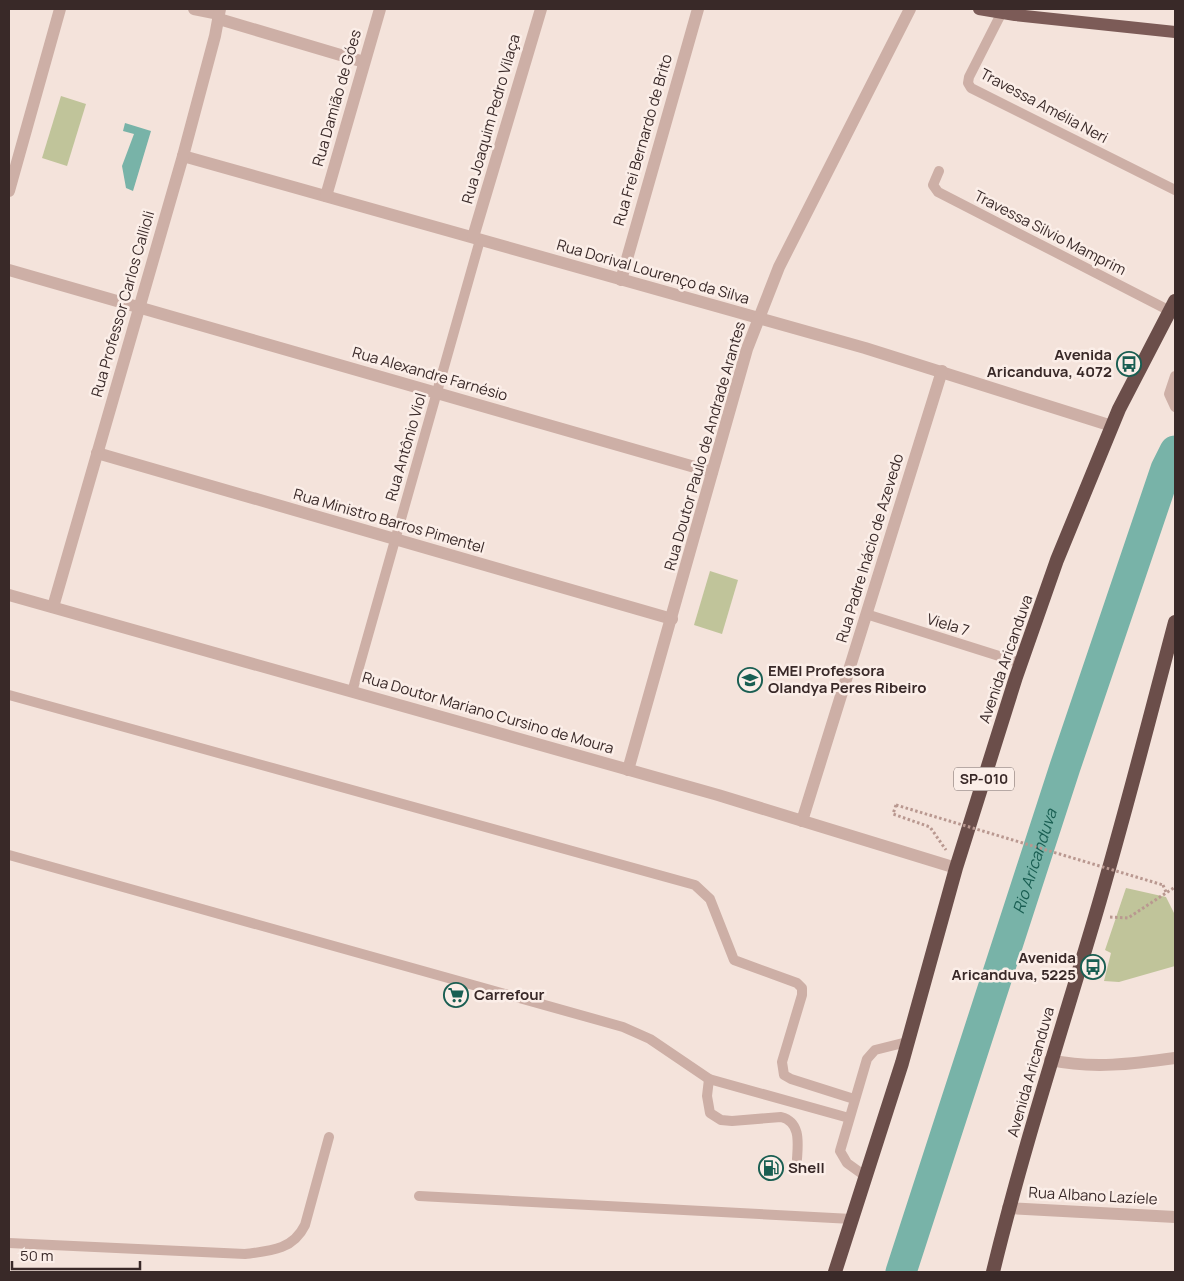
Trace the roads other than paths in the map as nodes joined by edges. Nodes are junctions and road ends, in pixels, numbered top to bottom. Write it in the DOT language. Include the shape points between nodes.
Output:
graph roads {
  1 [pos="60,9"];
  2 [pos="194,9"];
  3 [pos="380,9"];
  4 [pos="541,9"];
  5 [pos="698,9"];
  6 [pos="910,9"];
  7 [pos="979,9"];
  8 [pos="1017,12"];
  9 [pos="219,14"];
  10 [pos="1001,14"];
  11 [pos="1175,32"];
  12 [pos="364,62"];
  13 [pos="183,156"];
  14 [pos="939,171"];
  15 [pos="1175,190"];
  16 [pos="9,191"];
  17 [pos="326,196"];
  18 [pos="477,239"];
  19 [pos="9,270"];
  20 [pos="621,280"];
  21 [pos="139,306"];
  22 [pos="1172,306"];
  23 [pos="758,318"];
  24 [pos="942,371"];
  25 [pos="1175,376"];
  26 [pos="437,393"];
  27 [pos="1175,406"];
  28 [pos="1112,426"];
  29 [pos="97,453"];
  30 [pos="712,472"];
  31 [pos="395,540"];
  32 [pos="9,595"];
  33 [pos="53,607"];
  34 [pos="866,614"];
  35 [pos="672,619"];
  36 [pos="1175,622"];
  37 [pos="1021,663"];
  38 [pos="352,692"];
  39 [pos="9,695"];
  40 [pos="628,770"];
  41 [pos="802,821"];
  42 [pos="9,855"];
  43 [pos="956,867"];
  44 [pos="907,1042"];
  45 [pos="1175,1058"];
  46 [pos="1050,1060"];
  47 [pos="710,1079"];
  48 [pos="854,1099"];
  49 [pos="849,1118"];
  50 [pos="329,1138"];
  51 [pos="797,1159"];
  52 [pos="865,1176"];
  53 [pos="419,1196"];
  54 [pos="1008,1208"];
  55 [pos="1175,1217"];
  56 [pos="852,1219"];
  57 [pos="9,1243"];
  58 [pos="835,1272"];
  59 [pos="993,1272"];
  1 -- 16 [label="street"];
  2 -- 9 [label="street"];
  3 -- 12 [label="street, Rua Damião de Góes"];
  4 -- 18 [label="street, Rua Joaquim Pedro Vilaça"];
  5 -- 20 [label="street, Rua Frei Bernardo de Brito"];
  6 -- 23 [label="street, Rua Doutor Paulo de Andrade Arantes" via="779,267"];
  7 -- 10 [label="main road"];
  8 -- 10 [label="main road"];
  8 -- 11 [label="main road"];
  9 -- 12 [label="street"];
  9 -- 13 [label="street, Rua Professor Carlos Callioli"];
  10 -- 15 [label="lane, Travessa Amélia Neri" via="969,77 971,88"];
  12 -- 17 [label="street, Rua Damião de Góes"];
  13 -- 17 [label="street, Rua Dorival Lourenço da Silva"];
  13 -- 21 [label="street, Rua Professor Carlos Callioli"];
  14 -- 22 [label="lane, Travessa Silvio Mamprim" via="933,187 938,192"];
  17 -- 18 [label="street, Rua Dorival Lourenço da Silva"];
  18 -- 20 [label="street, Rua Dorival Lourenço da Silva"];
  18 -- 26 [label="lane, Rua Antônio Viol"];
  19 -- 21 [label="street, Rua Alexandre Farnésio"];
  20 -- 23 [label="street, Rua Dorival Lourenço da Silva"];
  21 -- 26 [label="street, Rua Alexandre Farnésio"];
  21 -- 29 [label="street, Rua Professor Carlos Callioli"];
  22 -- 28 [label="highway, Avenida Aricanduva / SP-010"];
  23 -- 24 [label="street, Rua Dorival Lourenço da Silva"];
  23 -- 30 [label="street, Rua Doutor Paulo de Andrade Arantes"];
  24 -- 28 [label="street, Rua Dorival Lourenço da Silva"];
  24 -- 34 [label="street, Rua Padre Inácio de Azevedo"];
  25 -- 27 [label="lane" via="1169,394"];
  26 -- 30 [label="street, Rua Alexandre Farnésio"];
  26 -- 31 [label="lane, Rua Antônio Viol"];
  28 -- 37 [label="highway, Avenida Aricanduva / SP-010" via="1075,512"];
  29 -- 31 [label="street, Rua Ministro Barros Pimentel"];
  29 -- 33 [label="street, Rua Professor Carlos Callioli"];
  30 -- 35 [label="street, Rua Doutor Paulo de Andrade Arantes"];
  31 -- 35 [label="street, Rua Ministro Barros Pimentel"];
  31 -- 38 [label="lane, Rua Antônio Viol"];
  32 -- 33 [label="street, Rua Doutor Mariano Cursino de Moura"];
  33 -- 38 [label="street, Rua Doutor Mariano Cursino de Moura"];
  34 -- 37 [label="lane, Viela 7"];
  34 -- 41 [label="street, Rua Padre Inácio de Azevedo"];
  35 -- 40 [label="street, Rua Doutor Paulo de Andrade Arantes"];
  36 -- 46 [label="highway, Avenida Aricanduva" via="1095,917"];
  37 -- 43 [label="highway, Avenida Aricanduva / SP-010"];
  38 -- 40 [label="street, Rua Doutor Mariano Cursino de Moura"];
  39 -- 48 [label="lane" via="695,885 710,899 734,960 797,983 802,988 782,1062 784,1075"];
  40 -- 41 [label="street, Rua Doutor Mariano Cursino de Moura"];
  41 -- 43 [label="street, Rua Doutor Mariano Cursino de Moura"];
  42 -- 47 [label="lane" via="623,1027 650,1039"];
  43 -- 44 [label="highway, Avenida Aricanduva / SP-010"];
  44 -- 48 [label="lane" via="880,1048 870,1054"];
  44 -- 52 [label="highway, Avenida Aricanduva / SP-010"];
  45 -- 46 [label="street" via="1076,1066"];
  46 -- 54 [label="highway, Avenida Aricanduva"];
  47 -- 49 [label="lane"];
  47 -- 51 [label="lane" via="707,1105 715,1117 732,1120 788,1119 797,1130"];
  48 -- 49 [label="lane"];
  49 -- 52 [label="lane" via="841,1155 846,1163"];
  50 -- 57 [label="lane" via="299,1237 269,1251 245,1254"];
  52 -- 56 [label="highway, Avenida Aricanduva / SP-010"];
  53 -- 56 [label="lane"];
  54 -- 55 [label="street, Rua Albano Lazíele"];
  54 -- 59 [label="highway, Avenida Aricanduva"];
  56 -- 58 [label="highway, Avenida Aricanduva / SP-010"];
}
